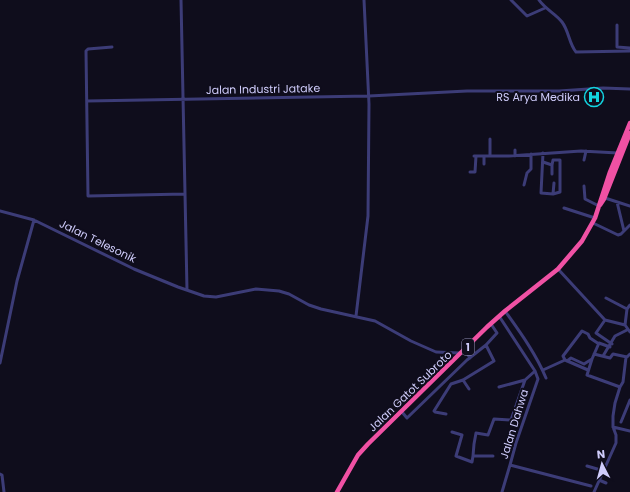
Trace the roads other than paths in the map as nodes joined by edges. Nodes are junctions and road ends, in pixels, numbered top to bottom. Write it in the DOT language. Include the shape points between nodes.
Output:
graph roads {
  1 [pos="181,0"];
  2 [pos="364,0"];
  3 [pos="511,0"];
  4 [pos="539,0"];
  5 [pos="544,8"];
  6 [pos="617,25"];
  7 [pos="112,47"];
  8 [pos="630,48"];
  9 [pos="630,51"];
  10 [pos="630,89"];
  11 [pos="369,96"];
  12 [pos="183,99"];
  13 [pos="87,101"];
  14 [pos="630,123"];
  15 [pos="630,133"];
  16 [pos="490,139"];
  17 [pos="625,146"];
  18 [pos="630,148"];
  19 [pos="515,150"];
  20 [pos="586,151"];
  21 [pos="543,153"];
  22 [pos="618,153"];
  23 [pos="531,154"];
  24 [pos="484,156"];
  25 [pos="490,156"];
  26 [pos="515,156"];
  27 [pos="584,160"];
  28 [pos="543,162"];
  29 [pos="484,164"];
  30 [pos="552,165"];
  31 [pos="470,172"];
  32 [pos="552,174"];
  33 [pos="554,183"];
  34 [pos="524,185"];
  35 [pos="584,186"];
  36 [pos="186,194"];
  37 [pos="553,194"];
  38 [pos="605,198"];
  39 [pos="617,202"];
  40 [pos="599,206"];
  41 [pos="630,206"];
  42 [pos="564,208"];
  43 [pos="0,211"];
  44 [pos="34,220"];
  45 [pos="594,220"];
  46 [pos="630,225"];
  47 [pos="624,231"];
  48 [pos="558,268"];
  49 [pos="187,290"];
  50 [pos="606,298"];
  51 [pos="630,305"];
  52 [pos="627,309"];
  53 [pos="505,311"];
  54 [pos="356,316"];
  55 [pos="500,316"];
  56 [pos="605,320"];
  57 [pos="491,324"];
  58 [pos="625,325"];
  59 [pos="629,331"];
  60 [pos="599,344"];
  61 [pos="486,345"];
  62 [pos="611,345"];
  63 [pos="463,351"];
  64 [pos="594,354"];
  65 [pos="630,354"];
  66 [pos="603,356"];
  67 [pos="626,357"];
  68 [pos="470,358"];
  69 [pos="592,359"];
  70 [pos="566,361"];
  71 [pos="0,364"];
  72 [pos="625,364"];
  73 [pos="630,366"];
  74 [pos="543,370"];
  75 [pos="588,370"];
  76 [pos="535,371"];
  77 [pos="546,378"];
  78 [pos="463,380"];
  79 [pos="524,380"];
  80 [pos="498,387"];
  81 [pos="620,387"];
  82 [pos="469,389"];
  83 [pos="630,400"];
  84 [pos="402,412"];
  85 [pos="446,414"];
  86 [pos="621,422"];
  87 [pos="614,427"];
  88 [pos="630,431"];
  89 [pos="452,432"];
  90 [pos="473,456"];
  91 [pos="493,456"];
  92 [pos="510,465"];
  93 [pos="587,466"];
  94 [pos="604,471"];
  95 [pos="0,474"];
  96 [pos="599,480"];
  97 [pos="606,483"];
  98 [pos="592,486"];
  99 [pos="4,492"];
  100 [pos="337,492"];
  101 [pos="502,492"];
  102 [pos="594,492"];
  1 -- 12 [label="street"];
  2 -- 11 [label="street"];
  3 -- 5 [label="street" via="527,16"];
  4 -- 5 [label="street"];
  5 -- 9 [label="street" via="562,21 576,52"];
  6 -- 8 [label="street" via="617,47"];
  7 -- 13 [label="street" via="86,50"];
  10 -- 11 [label="street, Jalan Industri Jatake" via="465,91"];
  11 -- 12 [label="street, Jalan Industri Jatake"];
  11 -- 54 [label="street" via="368,216"];
  12 -- 13 [label="street, Jalan Industri Jatake"];
  12 -- 36 [label="street"];
  13 -- 36 [label="street" via="88,196"];
  14 -- 22 [label="highway, Jalan Gatot Subroto / 1"];
  15 -- 17 [label="highway, Jalan Gatot Subroto / 1"];
  16 -- 25 [label="street"];
  17 -- 18 [label="street"];
  17 -- 38 [label="highway, Jalan Gatot Subroto / 1"];
  19 -- 26 [label="street"];
  20 -- 21 [label="street"];
  20 -- 22 [label="street"];
  20 -- 27 [label="street"];
  21 -- 23 [label="street"];
  21 -- 28 [label="street"];
  22 -- 40 [label="highway, Jalan Gatot Subroto / 1"];
  23 -- 26 [label="street"];
  23 -- 34 [label="street" via="531,169 527,173"];
  24 -- 25 [label="street"];
  24 -- 29 [label="street"];
  24 -- 31 [label="street" via="475,156 475,172"];
  25 -- 26 [label="street"];
  28 -- 30 [label="street"];
  28 -- 37 [label="street" via="540,193"];
  30 -- 32 [label="street"];
  30 -- 37 [label="street" via="553,160 560,160 560,192"];
  33 -- 37 [label="street"];
  35 -- 40 [label="street" via="585,199"];
  36 -- 49 [label="street"];
  38 -- 39 [label="street"];
  38 -- 40 [label="highway, Jalan Gatot Subroto / 1"];
  39 -- 41 [label="street"];
  39 -- 47 [label="street"];
  40 -- 45 [label="highway, Jalan Gatot Subroto / 1"];
  42 -- 45 [label="street"];
  43 -- 44 [label="street, Jalan Telesonik"];
  44 -- 49 [label="street, Jalan Telesonik" via="134,269"];
  44 -- 71 [label="street" via="17,281"];
  45 -- 47 [label="street" via="616,235"];
  45 -- 48 [label="highway, Jalan Gatot Subroto / 1" via="577,248"];
  46 -- 47 [label="street"];
  48 -- 53 [label="highway, Jalan Gatot Subroto / 1"];
  48 -- 56 [label="street"];
  49 -- 54 [label="street, Jalan Telesonik" via="210,297 256,289 279,291 318,308"];
  50 -- 52 [label="street"];
  51 -- 52 [label="street"];
  52 -- 58 [label="street"];
  53 -- 55 [label="highway, Jalan Gatot Subroto / 1"];
  53 -- 74 [label="street"];
  54 -- 63 [label="street, Jalan Telesonik" via="381,323 433,351"];
  55 -- 57 [label="highway, Jalan Gatot Subroto / 1"];
  55 -- 76 [label="street"];
  56 -- 58 [label="street"];
  56 -- 62 [label="street" via="596,333"];
  57 -- 61 [label="street" via="497,333"];
  57 -- 63 [label="highway, Jalan Gatot Subroto / 1"];
  58 -- 59 [label="street"];
  59 -- 62 [label="street" via="617,335"];
  60 -- 62 [label="street"];
  60 -- 64 [label="street"];
  60 -- 70 [label="street" via="582,331 563,356"];
  61 -- 68 [label="street"];
  61 -- 78 [label="street" via="494,361"];
  62 -- 66 [label="street"];
  63 -- 68 [label="street"];
  63 -- 84 [label="highway, Jalan Gatot Subroto / 1"];
  64 -- 66 [label="street"];
  64 -- 69 [label="street"];
  65 -- 67 [label="street"];
  66 -- 67 [label="street" via="610,358 614,354"];
  67 -- 72 [label="street"];
  68 -- 84 [label="street" via="407,418"];
  69 -- 70 [label="street" via="584,364 571,358"];
  69 -- 75 [label="street"];
  70 -- 74 [label="street"];
  70 -- 75 [label="street"];
  72 -- 73 [label="street"];
  72 -- 81 [label="street"];
  74 -- 77 [label="street"];
  75 -- 81 [label="street" via="588,376"];
  76 -- 79 [label="street"];
  76 -- 92 [label="street, Jalan Dahwa" via="538,379"];
  78 -- 82 [label="street"];
  78 -- 85 [label="street" via="451,384 434,411"];
  79 -- 80 [label="street"];
  79 -- 90 [label="street" via="512,419 494,419 488,435 476,433"];
  81 -- 87 [label="street" via="614,411"];
  83 -- 86 [label="street"];
  84 -- 100 [label="highway, Jalan Gatot Subroto / 1" via="358,456"];
  87 -- 88 [label="street"];
  87 -- 94 [label="street" via="616,443"];
  89 -- 90 [label="street" via="462,435 456,456 472,462"];
  90 -- 91 [label="street"];
  92 -- 98 [label="street, Jalan Dahwa"];
  92 -- 101 [label="street"];
  93 -- 94 [label="street"];
  94 -- 96 [label="street"];
  95 -- 99 [label="street"];
  96 -- 97 [label="street"];
  96 -- 102 [label="street"];
}
